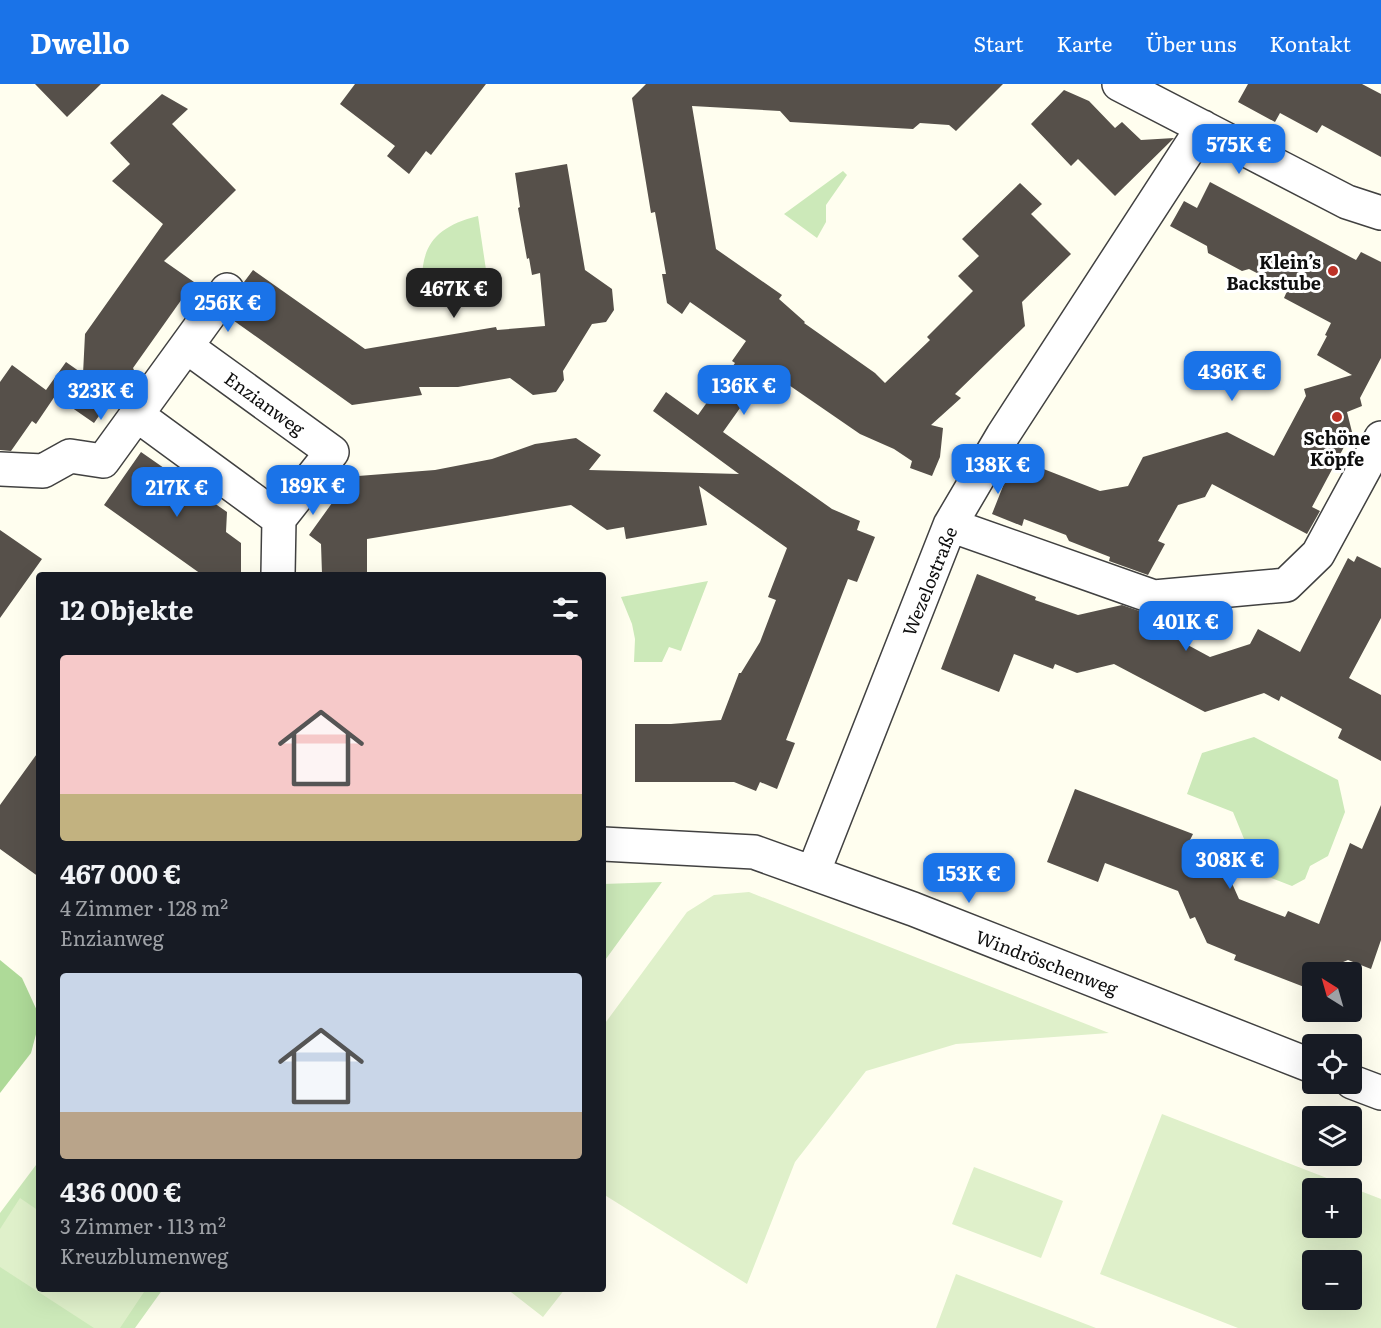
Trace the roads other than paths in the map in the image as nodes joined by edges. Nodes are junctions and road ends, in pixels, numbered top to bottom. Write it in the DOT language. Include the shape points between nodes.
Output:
graph roads {
  1 [pos="1119,84"];
  2 [pos="1203,127"];
  3 [pos="1381,213"];
  4 [pos="227,290"];
  5 [pos="187,346"];
  6 [pos="137,415"];
  7 [pos="1381,438"];
  8 [pos="0,469"];
  9 [pos="279,519"];
  10 [pos="950,525"];
  11 [pos="278,572"];
  12 [pos="606,844"];
  13 [pos="813,873"];
  14 [pos="1302,1062"];
  15 [pos="1362,1086"];
  16 [pos="1381,1093"];
  1 -- 2 [label="street"];
  2 -- 3 [label="street" via="1347,202"];
  2 -- 10 [label="street, Wezelostraße" via="1003,435"];
  4 -- 5 [label="street"];
  5 -- 6 [label="street"];
  5 -- 9 [label="street, Enzianweg" via="332,452"];
  6 -- 8 [label="street" via="103,461 70,456 43,471"];
  6 -- 9 [label="street"];
  7 -- 10 [label="street" via="1318,554 1286,585 1154,597"];
  9 -- 11 [label="street"];
  10 -- 13 [label="street, Wezelostraße"];
  12 -- 13 [label="street, Windröschenweg" via="754,852"];
  13 -- 14 [label="street, Windröschenweg"];
  15 -- 16 [label="street"];
}
